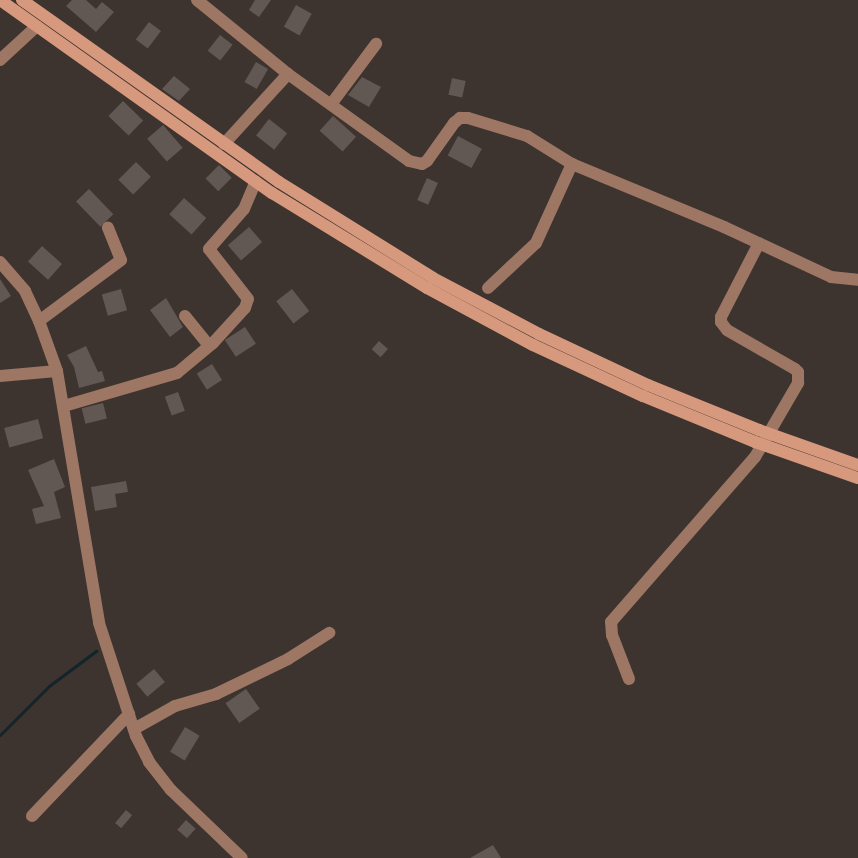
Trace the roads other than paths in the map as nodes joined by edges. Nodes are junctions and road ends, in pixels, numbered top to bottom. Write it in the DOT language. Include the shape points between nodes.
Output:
graph roads {
  1 [pos="0,0"];
  2 [pos="22,0"];
  3 [pos="197,0"];
  4 [pos="37,26"];
  5 [pos="376,44"];
  6 [pos="0,60"];
  7 [pos="288,74"];
  8 [pos="332,103"];
  9 [pos="224,144"];
  10 [pos="572,164"];
  11 [pos="256,181"];
  12 [pos="108,227"];
  13 [pos="759,243"];
  14 [pos="0,262"];
  15 [pos="858,280"];
  16 [pos="488,288"];
  17 [pos="185,316"];
  18 [pos="39,321"];
  19 [pos="209,346"];
  20 [pos="57,371"];
  21 [pos="0,376"];
  22 [pos="64,406"];
  23 [pos="766,439"];
  24 [pos="858,465"];
  25 [pos="858,478"];
  26 [pos="329,633"];
  27 [pos="629,679"];
  28 [pos="129,714"];
  29 [pos="134,729"];
  30 [pos="32,816"];
  31 [pos="242,858"];
  1 -- 4 [label="main road"];
  2 -- 9 [label="main road"];
  3 -- 7 [label="street"];
  4 -- 6 [label="street"];
  4 -- 11 [label="main road"];
  5 -- 8 [label="street"];
  7 -- 8 [label="street"];
  7 -- 9 [label="street"];
  8 -- 10 [label="street" via="416,164 433,156 454,123 464,117 527,136"];
  9 -- 23 [label="main road" via="338,221 485,306"];
  10 -- 13 [label="street"];
  10 -- 16 [label="street" via="536,243"];
  11 -- 19 [label="street" via="244,209 210,245 211,254 248,298 245,308"];
  11 -- 23 [label="main road" via="374,258 497,327 633,392"];
  12 -- 18 [label="street" via="121,260"];
  13 -- 15 [label="street" via="831,277"];
  13 -- 23 [label="street" via="721,317 723,326 798,372 795,390"];
  14 -- 18 [label="street" via="25,291"];
  17 -- 19 [label="street"];
  18 -- 20 [label="street"];
  19 -- 22 [label="street" via="170,376"];
  20 -- 21 [label="street"];
  20 -- 22 [label="street"];
  22 -- 28 [label="street" via="99,623"];
  23 -- 24 [label="main road"];
  23 -- 25 [label="main road"];
  23 -- 27 [label="street" via="755,457 610,626"];
  26 -- 29 [label="street" via="288,659 216,694 175,706"];
  28 -- 29 [label="street"];
  28 -- 30 [label="street"];
  29 -- 31 [label="street" via="149,762 171,790"];
}
